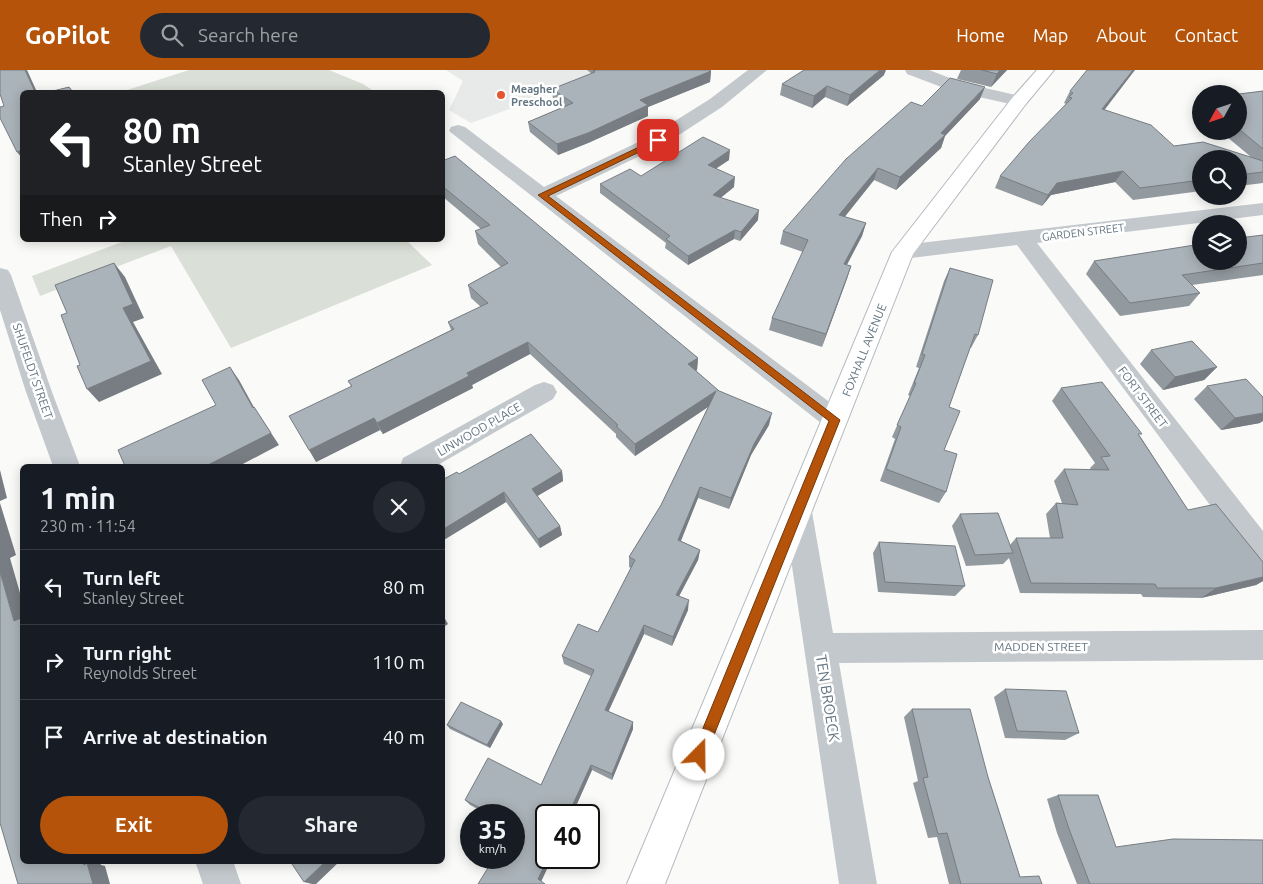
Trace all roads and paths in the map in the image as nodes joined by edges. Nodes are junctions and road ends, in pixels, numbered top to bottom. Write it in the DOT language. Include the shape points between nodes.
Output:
graph roads {
  1 [pos="759,70"];
  2 [pos="913,70"];
  3 [pos="953,70"];
  4 [pos="1046,70"];
  5 [pos="1019,101"];
  6 [pos="458,131"];
  7 [pos="542,195"];
  8 [pos="1263,209"];
  9 [pos="1023,239"];
  10 [pos="904,252"];
  11 [pos="0,274"];
  12 [pos="544,392"];
  13 [pos="835,420"];
  14 [pos="66,464"];
  15 [pos="417,464"];
  16 [pos="798,512"];
  17 [pos="1263,554"];
  18 [pos="1263,645"];
  19 [pos="820,648"];
  20 [pos="215,864"];
  21 [pos="222,884"];
  22 [pos="646,884"];
  23 [pos="858,884"];
  1 -- 7 [label="street" via="716,103 658,140"];
  2 -- 5 [label="street" via="958,87"];
  3 -- 5 [label="street"];
  4 -- 5 [label="street, FOXHALL AVENUE"];
  5 -- 10 [label="street, FOXHALL AVENUE"];
  6 -- 7 [label="street"];
  7 -- 13 [label="street"];
  8 -- 9 [label="street, GARDEN STREET"];
  9 -- 10 [label="street, GARDEN STREET"];
  9 -- 17 [label="street, FORT STREET"];
  10 -- 13 [label="street, FOXHALL AVENUE"];
  11 -- 14 [label="street, SHUFELDT STREET"];
  12 -- 15 [label="street, LINWOOD PLACE"];
  13 -- 16 [label="street, FOXHALL AVENUE"];
  16 -- 19 [label="street, TEN BROECK"];
  16 -- 22 [label="street, FOXHALL AVENUE"];
  18 -- 19 [label="street, MADDEN STREET"];
  19 -- 23 [label="street, TEN BROECK"];
  20 -- 21 [label="street"];
}
